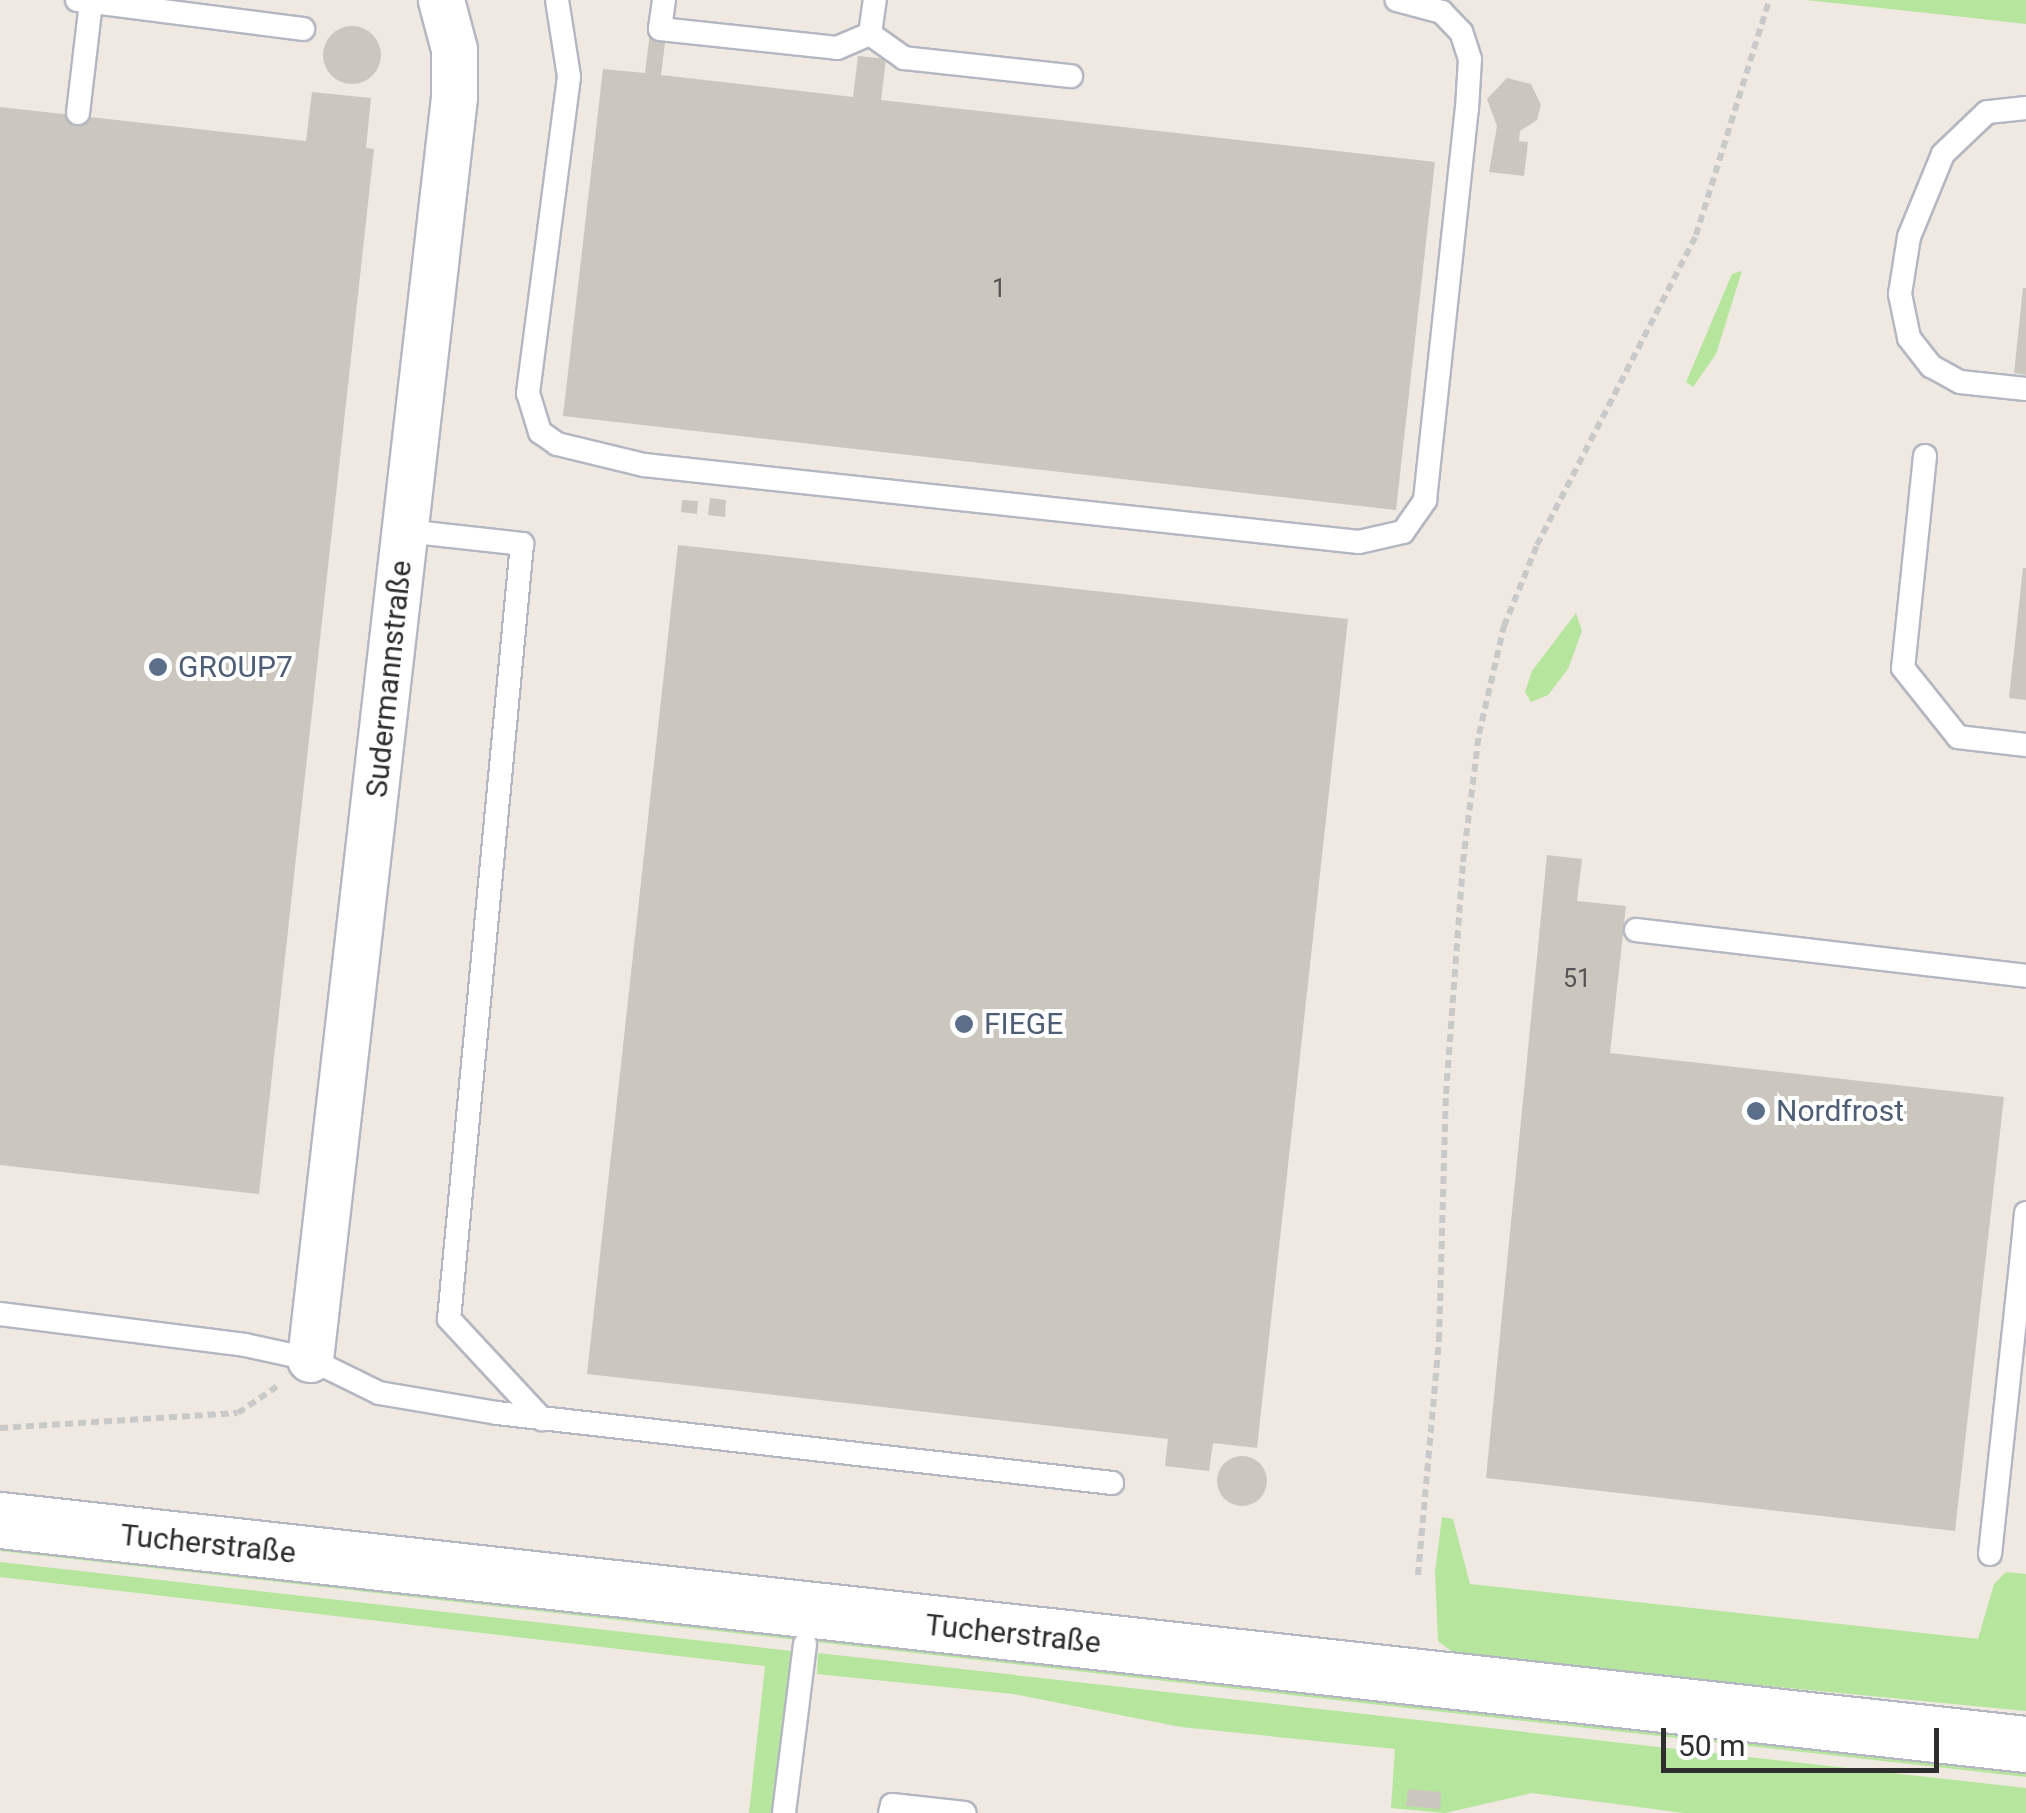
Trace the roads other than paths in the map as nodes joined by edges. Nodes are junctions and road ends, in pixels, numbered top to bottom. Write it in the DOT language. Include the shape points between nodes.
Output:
graph roads {
  1 [pos="441,0"];
  2 [pos="557,0"];
  3 [pos="664,0"];
  4 [pos="875,0"];
  5 [pos="1397,0"];
  6 [pos="84,1"];
  7 [pos="167,6"];
  8 [pos="303,28"];
  9 [pos="870,34"];
  10 [pos="1071,76"];
  11 [pos="2026,108"];
  12 [pos="78,113"];
  13 [pos="2026,389"];
  14 [pos="1925,456"];
  15 [pos="405,531"];
  16 [pos="2026,745"];
  17 [pos="1636,930"];
  18 [pos="2026,976"];
  19 [pos="2026,1213"];
  20 [pos="2023,1264"];
  21 [pos="0,1314"];
  22 [pos="310,1360"];
  23 [pos="2018,1374"];
  24 [pos="542,1419"];
  25 [pos="1112,1483"];
  26 [pos="0,1520"];
  27 [pos="1990,1554"];
  28 [pos="804,1644"];
  29 [pos="2026,1744"];
  30 [pos="784,1813"];
  31 [pos="890,1813"];
  32 [pos="965,1813"];
  1 -- 15 [label="street, Sudermannstraße" via="454,49 454,97"];
  2 -- 5 [label="lane" via="569,77 528,393 540,432 557,444 644,465 1359,542 1403,532 1425,500 1468,92 1470,59 1461,32 1442,12"];
  3 -- 9 [label="lane" via="660,29 837,48"];
  4 -- 9 [label="lane"];
  6 -- 7 [label="lane"];
  6 -- 12 [label="lane"];
  7 -- 8 [label="lane"];
  9 -- 10 [label="lane" via="904,58"];
  11 -- 13 [label="lane" via="1988,112 1943,154 1909,237 1900,294 1910,338 1931,366 1960,382"];
  14 -- 16 [label="lane" via="1903,668 1958,737"];
  15 -- 22 [label="street, Sudermannstraße"];
  15 -- 24 [label="lane" via="522,544 449,1320"];
  17 -- 18 [label="lane"];
  19 -- 20 [label="lane"];
  20 -- 23 [label="lane"];
  21 -- 22 [label="lane" via="246,1345"];
  22 -- 24 [label="lane" via="379,1393"];
  23 -- 27 [label="lane"];
  24 -- 25 [label="lane"];
  26 -- 29 [label="main road, Tucherstraße"];
  28 -- 30 [label="lane"];
  31 -- 32 [label="lane" via="892,1805"];
}
